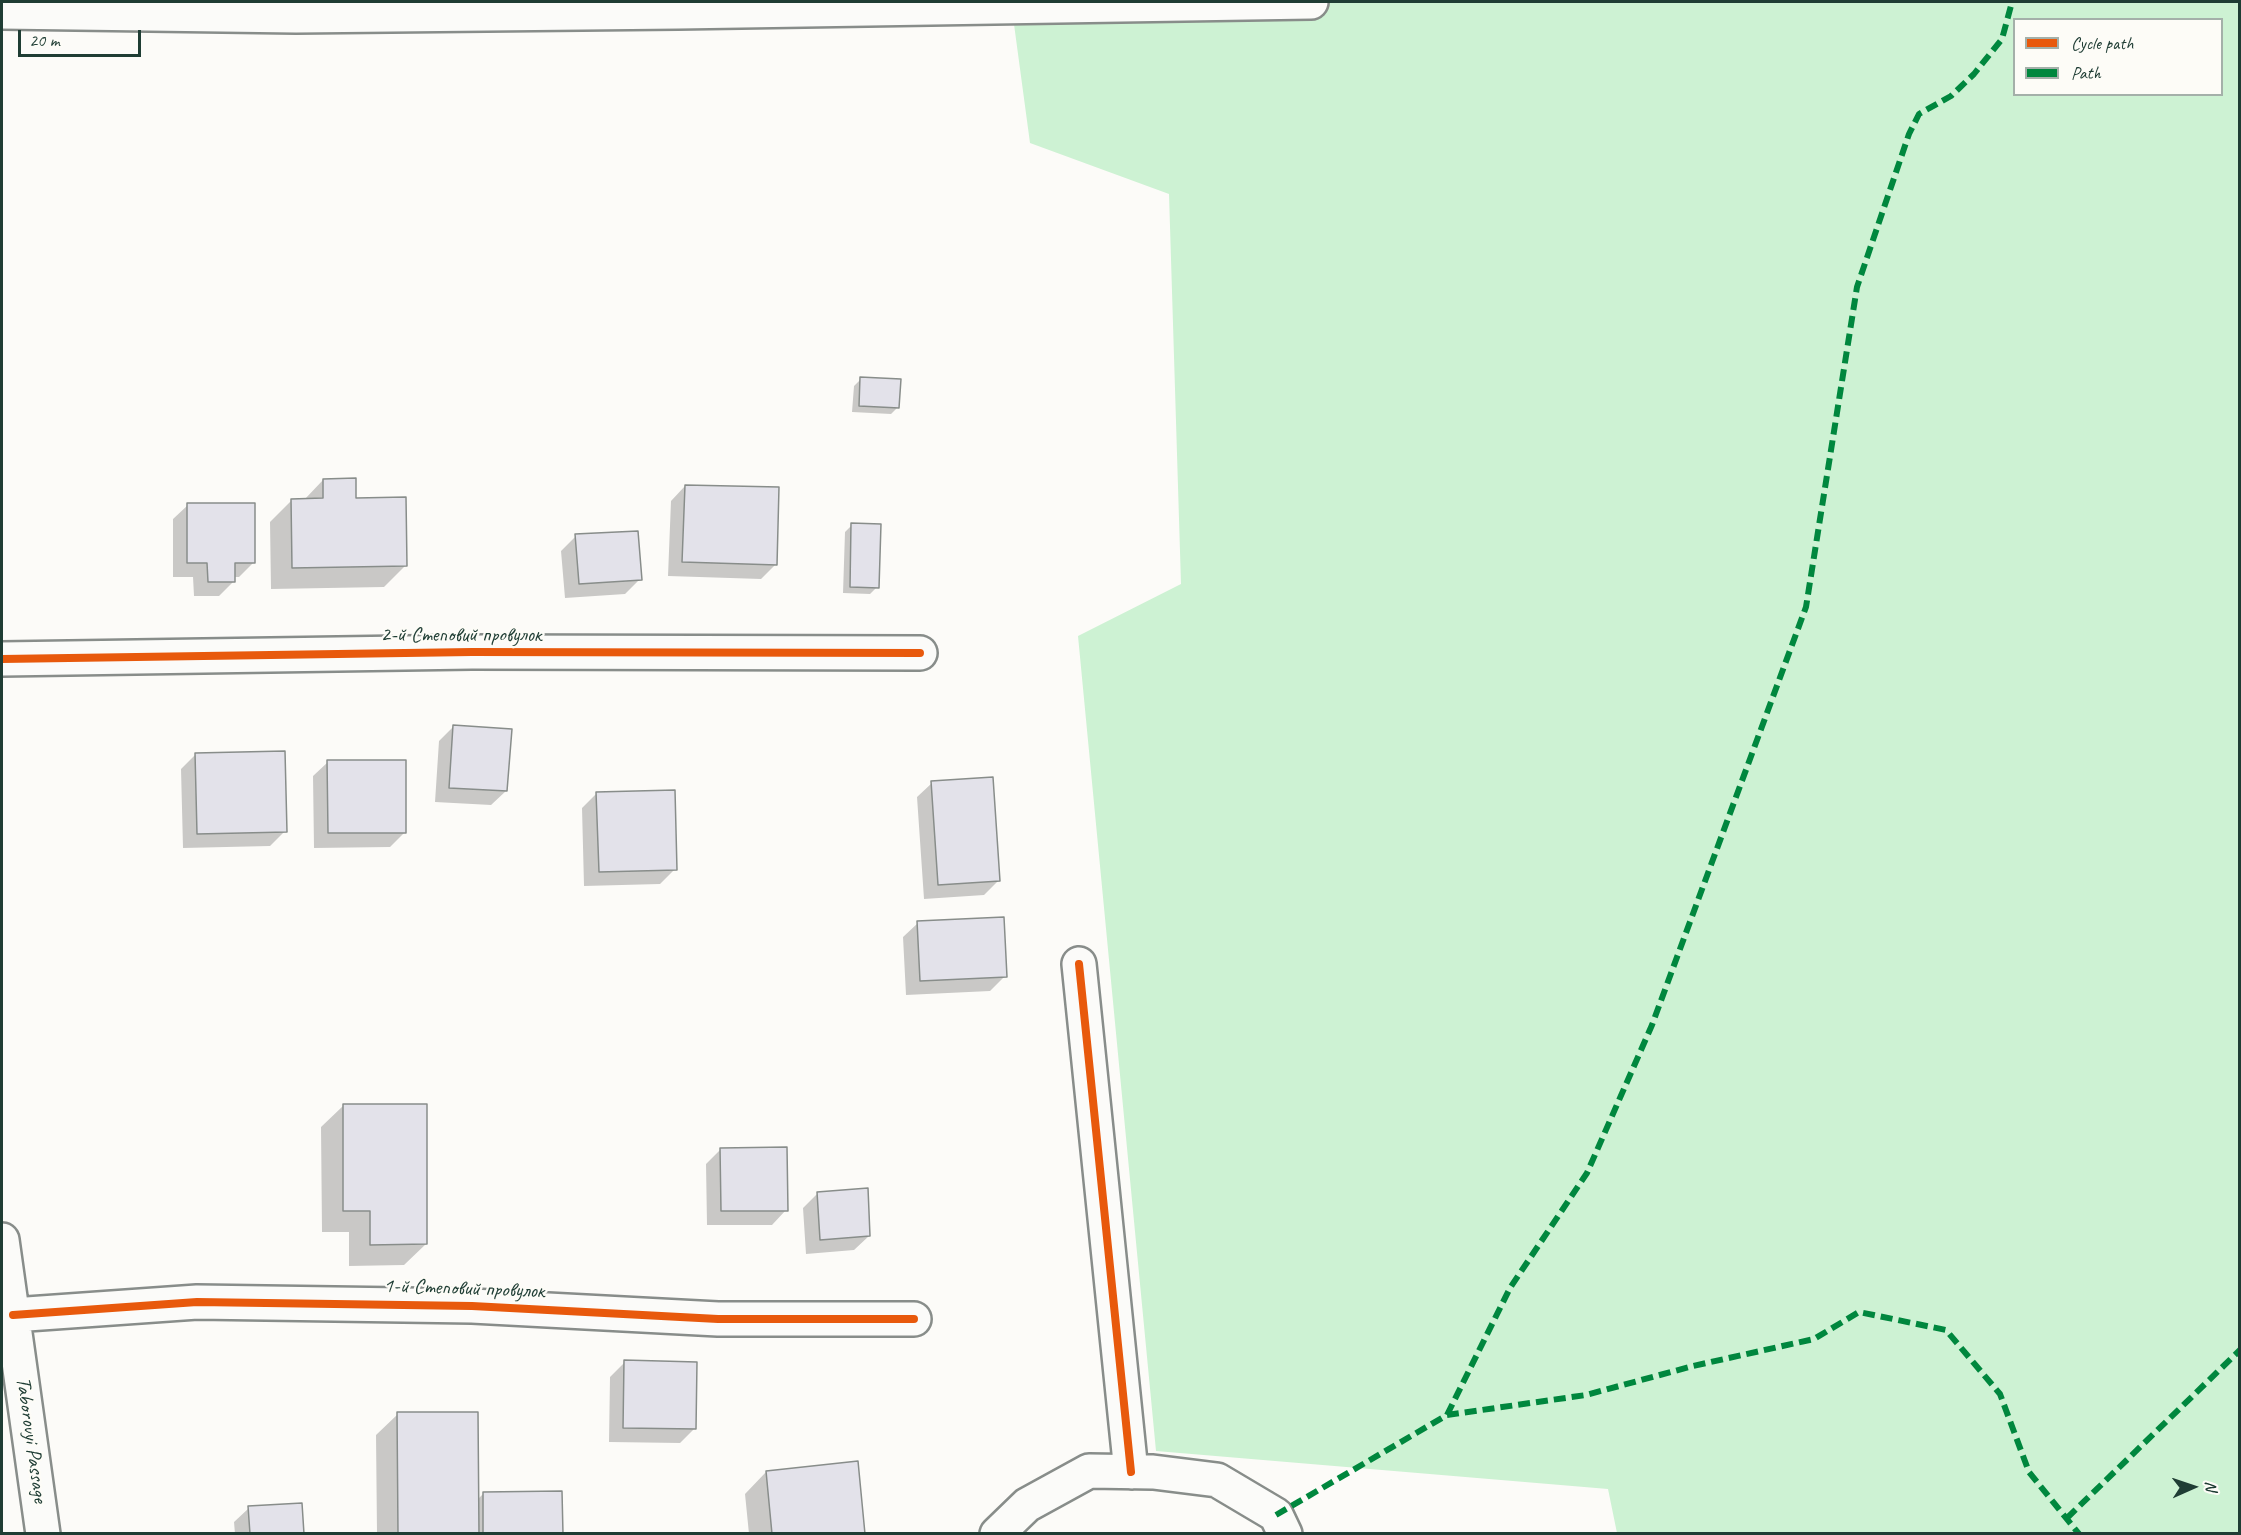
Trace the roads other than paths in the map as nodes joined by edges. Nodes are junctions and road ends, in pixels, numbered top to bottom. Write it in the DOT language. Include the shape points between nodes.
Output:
graph roads {
  1 [pos="1311,2"];
  2 [pos="2,12"];
  3 [pos="920,652"];
  4 [pos="2,659"];
  5 [pos="1079,964"];
  6 [pos="2,1240"];
  7 [pos="14,1315"];
  8 [pos="914,1319"];
  9 [pos="1131,1472"];
  10 [pos="43,1533"];
  11 [pos="997,1533"];
  12 [pos="1285,1533"];
  1 -- 2 [label="main road" via="296,16"];
  3 -- 4 [label="main road, 2-й Степовий провулок" via="472,652"];
  5 -- 9 [label="main road"];
  6 -- 7 [label="main road, Taborovyi Passage"];
  7 -- 8 [label="main road, 1-й Степовий провулок" via="197,1302 472,1306 718,1319"];
  7 -- 10 [label="main road, Taborovyi Passage"];
  9 -- 11 [label="main road" via="1089,1471 1027,1505"];
  9 -- 12 [label="main road" via="1217,1480 1276,1515"];
}
